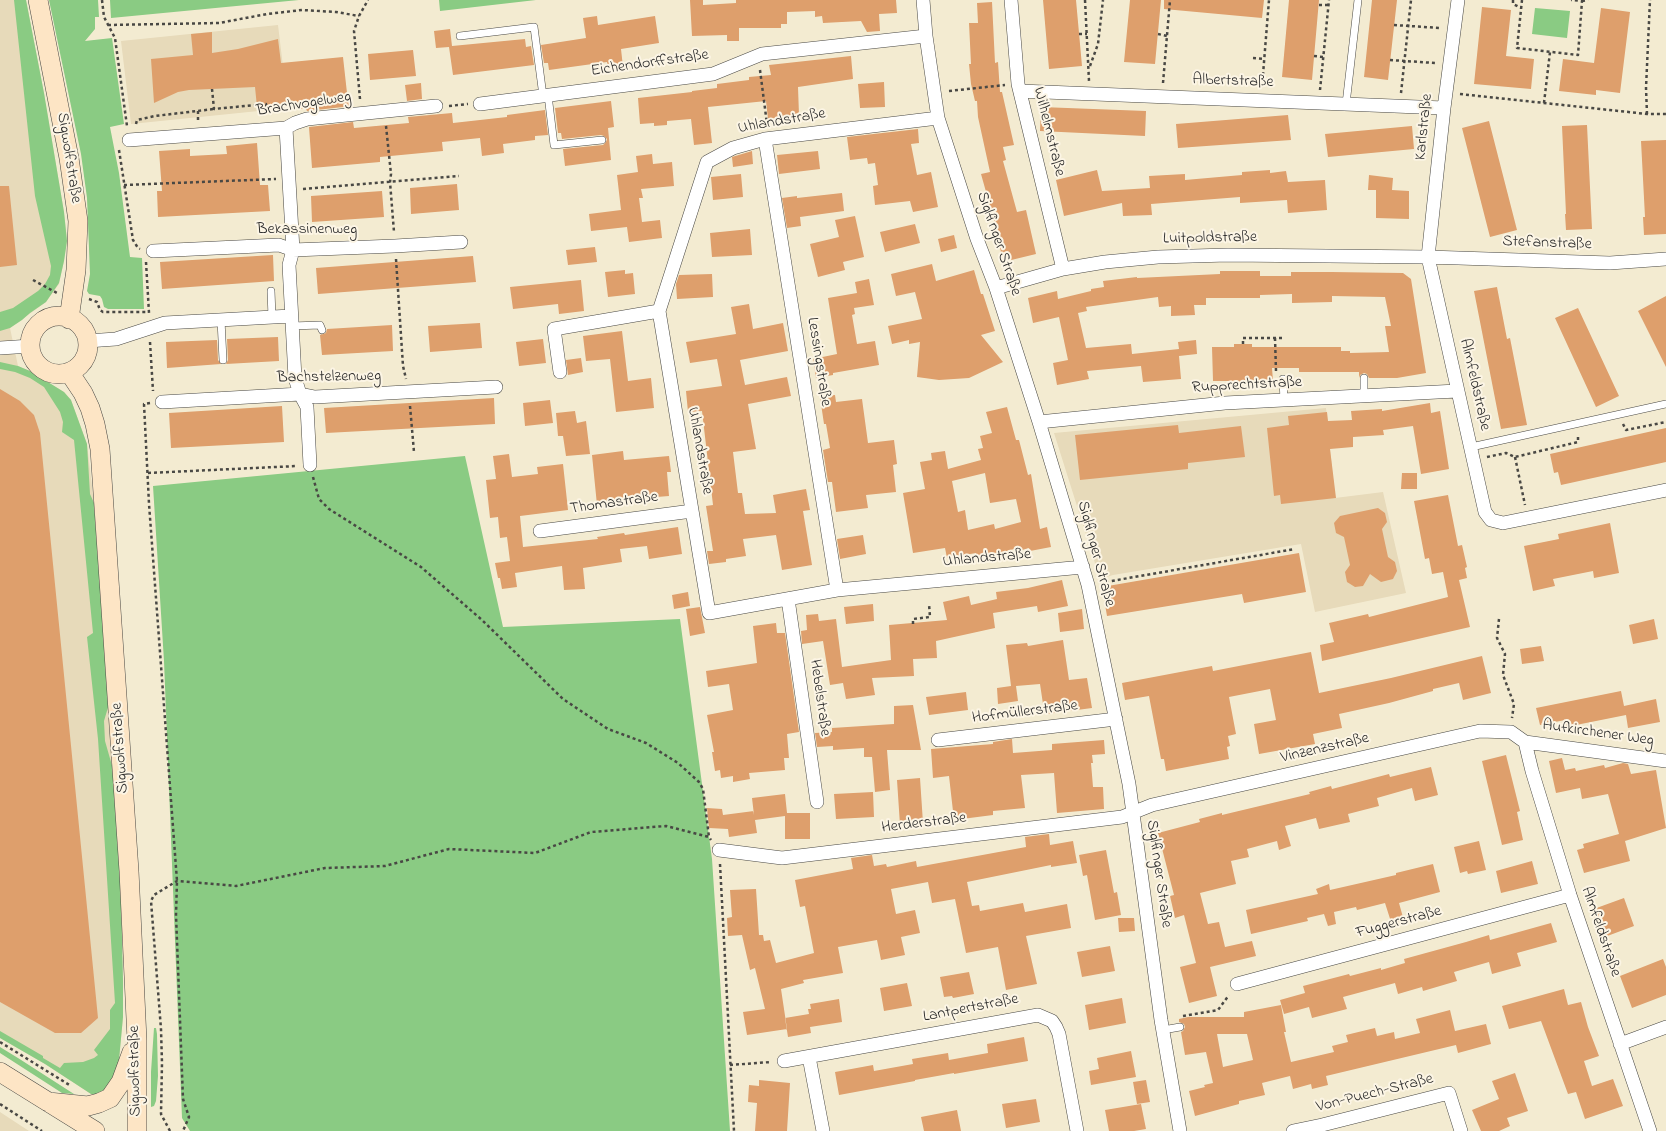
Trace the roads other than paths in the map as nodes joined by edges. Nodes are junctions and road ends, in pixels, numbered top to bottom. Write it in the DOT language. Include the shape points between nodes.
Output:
graph roads {
  1 [pos="38,0"];
  2 [pos="923,0"];
  3 [pos="1011,0"];
  4 [pos="1358,0"];
  5 [pos="1458,0"];
  6 [pos="460,36"];
  7 [pos="926,36"];
  8 [pos="1019,87"];
  9 [pos="546,95"];
  10 [pos="480,104"];
  11 [pos="1346,104"];
  12 [pos="436,106"];
  13 [pos="1444,108"];
  14 [pos="938,118"];
  15 [pos="286,128"];
  16 [pos="767,139"];
  17 [pos="602,140"];
  18 [pos="124,143"];
  19 [pos="461,242"];
  20 [pos="293,250"];
  21 [pos="150,253"];
  22 [pos="1428,257"];
  23 [pos="1666,259"];
  24 [pos="1063,269"];
  25 [pos="996,288"];
  26 [pos="271,291"];
  27 [pos="659,310"];
  28 [pos="272,317"];
  29 [pos="69,318"];
  30 [pos="222,320"];
  31 [pos="291,321"];
  32 [pos="322,330"];
  33 [pos="87,340"];
  34 [pos="31,346"];
  35 [pos="0,348"];
  36 [pos="223,360"];
  37 [pos="69,372"];
  38 [pos="560,372"];
  39 [pos="1364,378"];
  40 [pos="1283,379"];
  41 [pos="496,387"];
  42 [pos="1457,391"];
  43 [pos="300,394"];
  44 [pos="1364,396"];
  45 [pos="1284,401"];
  46 [pos="162,402"];
  47 [pos="1666,404"];
  48 [pos="1039,422"];
  49 [pos="1471,447"];
  50 [pos="310,465"];
  51 [pos="1666,490"];
  52 [pos="692,511"];
  53 [pos="540,531"];
  54 [pos="1083,567"];
  55 [pos="838,590"];
  56 [pos="788,598"];
  57 [pos="1116,720"];
  58 [pos="938,740"];
  59 [pos="1525,742"];
  60 [pos="1666,760"];
  61 [pos="817,802"];
  62 [pos="1133,813"];
  63 [pos="719,850"];
  64 [pos="1570,895"];
  65 [pos="1238,984"];
  66 [pos="1180,1027"];
  67 [pos="1666,1027"];
  68 [pos="1163,1030"];
  69 [pos="137,1040"];
  70 [pos="1620,1044"];
  71 [pos="809,1057"];
  72 [pos="784,1061"];
  73 [pos="0,1072"];
  74 [pos="48,1102"];
  75 [pos="96,1131"];
  76 [pos="137,1131"];
  77 [pos="823,1131"];
  78 [pos="1077,1131"];
  79 [pos="1180,1131"];
  80 [pos="1294,1131"];
  81 [pos="1461,1131"];
  82 [pos="1650,1131"];
  1 -- 29 [label="street, Sigwolfstraße" via="68,150 78,221 76,270"];
  2 -- 7 [label="street, Siglfinger Straße"];
  3 -- 8 [label="street, Wilhelmstraße"];
  4 -- 11 [label="lane"];
  5 -- 13 [label="street, Karlstraße"];
  6 -- 9 [label="lane" via="534,27"];
  7 -- 9 [label="street, Eichendorffstraße" via="758,56 713,74"];
  7 -- 14 [label="street, Siglfinger Straße"];
  8 -- 11 [label="street, Albertstraße" via="1089,93"];
  8 -- 24 [label="street, Wilhelmstraße"];
  9 -- 10 [label="street, Eichendorffstraße"];
  9 -- 17 [label="lane" via="554,145"];
  11 -- 13 [label="street, Albertstraße"];
  12 -- 15 [label="street, Brachvogelweg" via="307,119"];
  13 -- 22 [label="street, Karlstraße"];
  14 -- 16 [label="street, Uhlandstraße"];
  14 -- 25 [label="street, Siglfinger Straße" via="977,239"];
  15 -- 18 [label="street, Brachvogelweg"];
  15 -- 20 [label="street"];
  16 -- 27 [label="street, Uhlandstraße" via="733,148 708,162"];
  16 -- 55 [label="street, Lessingstraße"];
  19 -- 20 [label="street, Bekassinenweg"];
  20 -- 21 [label="street, Bekassinenweg" via="279,245"];
  20 -- 31 [label="street" via="289,265"];
  22 -- 23 [label="street, Stefanstraße" via="1610,263"];
  22 -- 24 [label="street, Luitpoldstraße" via="1158,257"];
  22 -- 42 [label="street, Almfeldstraße"];
  24 -- 25 [label="street, Luitpoldstraße"];
  25 -- 48 [label="street, Siglfinger Straße"];
  26 -- 28 [label="lane"];
  27 -- 38 [label="street" via="554,329"];
  27 -- 52 [label="street, Uhlandstraße"];
  28 -- 30 [label="street"];
  28 -- 31 [label="street"];
  29 -- 33 [label="street" via="81,327"];
  29 -- 34 [label="street" via="59,317 45,321 34,331"];
  30 -- 33 [label="street" via="165,323 116,339"];
  30 -- 36 [label="lane"];
  31 -- 32 [label="lane" via="320,325"];
  31 -- 43 [label="street" via="295,378"];
  33 -- 37 [label="street" via="84,360"];
  34 -- 35 [label="street"];
  34 -- 37 [label="street" via="34,360 45,370 59,374"];
  37 -- 69 [label="street, Sigwolfstraße" via="90,408 100,449 129,871"];
  39 -- 44 [label="lane"];
  40 -- 45 [label="lane"];
  41 -- 43 [label="street, Bachstelzenweg" via="315,397"];
  42 -- 44 [label="street, Rupprechtstraße"];
  42 -- 49 [label="street, Almfeldstraße"];
  43 -- 46 [label="street, Bachstelzenweg"];
  43 -- 50 [label="street" via="307,406"];
  44 -- 45 [label="street, Rupprechtstraße"];
  45 -- 48 [label="street, Rupprechtstraße" via="1225,403"];
  47 -- 49 [label="lane"];
  48 -- 54 [label="street, Siglfinger Straße"];
  49 -- 51 [label="street, Almfeldstraße" via="1478,461 1485,512 1491,520 1503,523"];
  52 -- 53 [label="street, Thomastraße"];
  52 -- 56 [label="street, Uhlandstraße" via="709,613"];
  54 -- 55 [label="street, Uhlandstraße"];
  54 -- 57 [label="street, Siglfinger Straße"];
  55 -- 56 [label="street, Uhlandstraße"];
  56 -- 61 [label="street, Hebelstraße"];
  57 -- 58 [label="street, Hofmüllerstraße"];
  57 -- 62 [label="street, Siglfinger Straße"];
  59 -- 60 [label="street, Aufkirchener Weg"];
  59 -- 62 [label="street, Vinzenzstraße" via="1511,732 1480,731 1152,805"];
  59 -- 64 [label="street, Almfeldstraße"];
  62 -- 63 [label="street, Herderstraße" via="1115,818 782,858"];
  62 -- 68 [label="street, Siglfinger Straße"];
  64 -- 65 [label="street, Fuggerstraße"];
  64 -- 70 [label="street, Almfeldstraße"];
  66 -- 68 [label="lane"];
  67 -- 70 [label="street"];
  68 -- 79 [label="street, Siglfinger Straße"];
  69 -- 74 [label="street" via="121,1082 110,1098 88,1106"];
  69 -- 76 [label="street, Sigwolfstraße"];
  70 -- 82 [label="street, Almfeldstraße"];
  71 -- 72 [label="street, Lantpertstraße"];
  71 -- 77 [label="street"];
  71 -- 78 [label="street, Lantpertstraße" via="1038,1015 1052,1021 1059,1034"];
  73 -- 74 [label="street"];
  74 -- 75 [label="street"];
  80 -- 81 [label="street, Von-Puech-Straße" via="1448,1093"];
}
